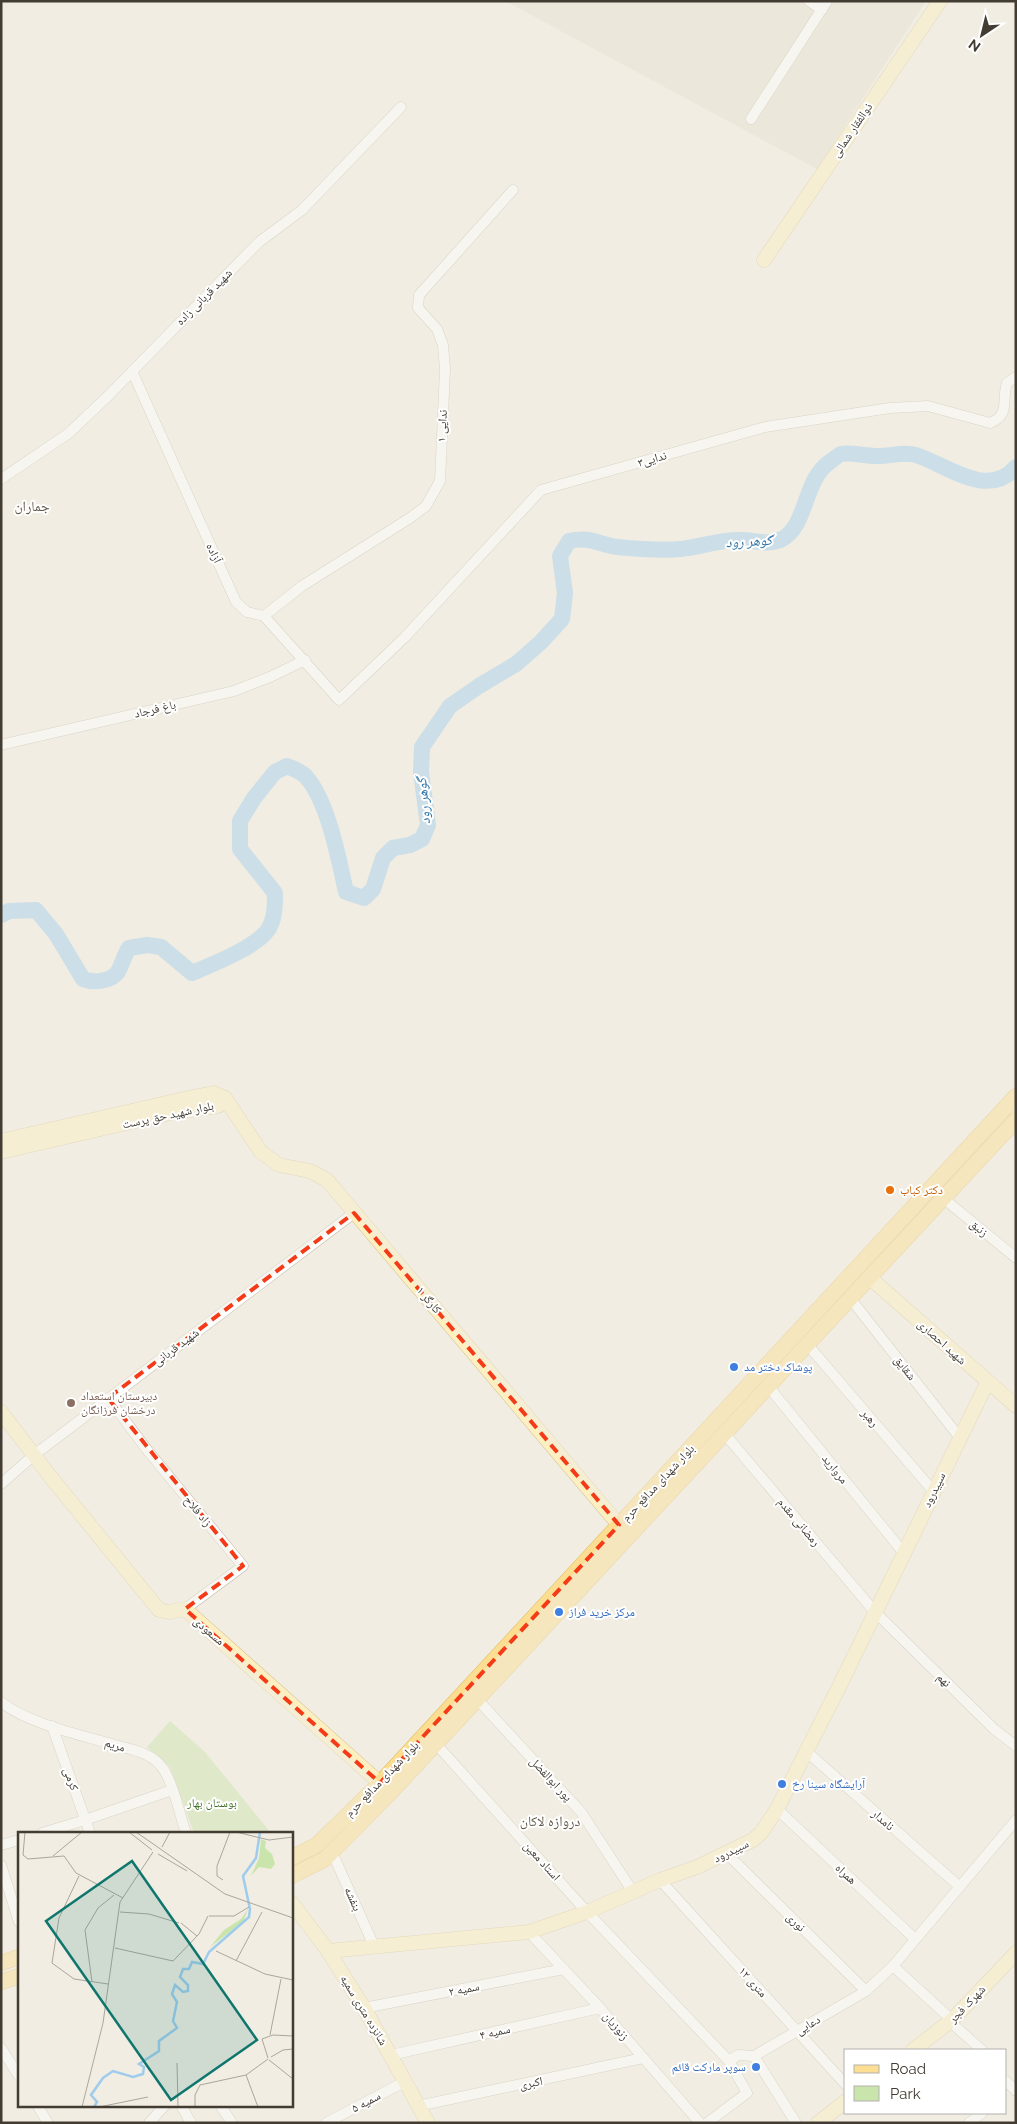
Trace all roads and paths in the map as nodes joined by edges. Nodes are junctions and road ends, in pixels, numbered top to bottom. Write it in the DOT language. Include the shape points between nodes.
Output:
graph roads {
  1 [pos="809,1"];
  2 [pos="940,1"];
  3 [pos="824,5"];
  4 [pos="401,107"];
  5 [pos="750,120"];
  6 [pos="513,190"];
  7 [pos="764,260"];
  8 [pos="132,371"];
  9 [pos="1016,377"];
  10 [pos="1,479"];
  11 [pos="264,616"];
  12 [pos="305,660"];
  13 [pos="339,700"];
  14 [pos="1,745"];
  15 [pos="1016,1096"];
  16 [pos="225,1098"];
  17 [pos="1016,1120"];
  18 [pos="6,1145"];
  19 [pos="943,1198"];
  20 [pos="354,1213"];
  21 [pos="1016,1258"];
  22 [pos="869,1277"];
  23 [pos="850,1298"];
  24 [pos="824,1315"];
  25 [pos="807,1344"];
  26 [pos="987,1382"];
  27 [pos="768,1386"];
  28 [pos="108,1398"];
  29 [pos="1016,1406"];
  30 [pos="1,1412"];
  31 [pos="724,1433"];
  32 [pos="960,1438"];
  33 [pos="34,1455"];
  34 [pos="1,1484"];
  35 [pos="934,1492"];
  36 [pos="619,1525"];
  37 [pos="903,1552"];
  38 [pos="185,1609"];
  39 [pos="874,1611"];
  40 [pos="478,1699"];
  41 [pos="1,1702"];
  42 [pos="52,1726"];
  43 [pos="436,1744"];
  44 [pos="1016,1746"];
  45 [pos="806,1752"];
  46 [pos="380,1783"];
  47 [pos="172,1790"];
  48 [pos="777,1809"];
  49 [pos="85,1820"];
  50 [pos="1016,1820"];
  51 [pos="45,1832"];
  52 [pos="90,1832"];
  53 [pos="186,1832"];
  54 [pos="18,1840"];
  55 [pos="1,1845"];
  56 [pos="332,1852"];
  57 [pos="726,1853"];
  58 [pos="292,1858"];
  59 [pos="1,1865"];
  60 [pos="292,1876"];
  61 [pos="660,1880"];
  62 [pos="960,1887"];
  63 [pos="632,1892"];
  64 [pos="292,1903"];
  65 [pos="587,1912"];
  66 [pos="18,1919"];
  67 [pos="529,1932"];
  68 [pos="915,1940"];
  69 [pos="374,1946"];
  70 [pos="328,1951"];
  71 [pos="1016,1953"];
  72 [pos="18,1957"];
  73 [pos="1,1963"];
  74 [pos="1016,1963"];
  75 [pos="893,1966"];
  76 [pos="564,1970"];
  77 [pos="18,1976"];
  78 [pos="1,1982"];
  79 [pos="866,1991"];
  80 [pos="364,2008"];
  81 [pos="600,2008"];
  82 [pos="954,2023"];
  83 [pos="798,2032"];
  84 [pos="1,2048"];
  85 [pos="915,2049"];
  86 [pos="927,2049"];
  87 [pos="981,2049"];
  88 [pos="391,2055"];
  89 [pos="754,2056"];
  90 [pos="642,2058"];
  91 [pos="729,2061"];
  92 [pos="18,2074"];
  93 [pos="406,2081"];
  94 [pos="844,2082"];
  95 [pos="844,2103"];
  96 [pos="38,2106"];
  97 [pos="165,2106"];
  98 [pos="182,2106"];
  99 [pos="221,2106"];
  100 [pos="844,2114"];
  101 [pos="981,2114"];
  102 [pos="423,2117"];
  103 [pos="48,2123"];
  104 [pos="148,2123"];
  105 [pos="191,2123"];
  106 [pos="232,2123"];
  107 [pos="326,2123"];
  108 [pos="700,2123"];
  109 [pos="707,2123"];
  110 [pos="796,2123"];
  111 [pos="818,2123"];
  112 [pos="832,2123"];
  113 [pos="969,2123"];
  1 -- 3 [label="street"];
  2 -- 7 [label="street, ذوالفقار شمالی"];
  3 -- 5 [label="street"];
  4 -- 8 [label="street, شهید قربانی زاده" via="302,210 259,242"];
  6 -- 11 [label="street, ندایی ۱" via="420,295 418,308 437,329 443,345 445,368 440,481 426,506 302,586"];
  8 -- 10 [label="street, شهید قربانی زاده" via="69,433"];
  8 -- 11 [label="street, آزاده" via="236,602 247,612"];
  9 -- 13 [label="street, ندایی۳" via="1006,383 1004,412 999,420 990,423 928,406 890,408 765,427 541,490 405,637"];
  11 -- 12 [label="street, آزاده"];
  12 -- 13 [label="street, آزاده"];
  12 -- 14 [label="street, باغ فرجاد" via="234,691"];
  15 -- 24 [label="main road, بلوار شهدای مدافع حرم"];
  16 -- 18 [label="street, بلوار شهید حق پرست" via="218,1106 76,1129"];
  16 -- 20 [label="street, کارگر ۱" via="261,1152 279,1165 310,1171 326,1180"];
  17 -- 19 [label="main road, بلوار شهدای مدافع حرم"];
  19 -- 21 [label="street, زنبق"];
  19 -- 22 [label="main road, بلوار شهدای مدافع حرم"];
  20 -- 28 [label="street, شهید قربانی"];
  20 -- 36 [label="street, کارگر ۱"];
  22 -- 23 [label="main road, بلوار شهدای مدافع حرم"];
  22 -- 26 [label="street, شهید احصاری"];
  23 -- 24 [label="main road, بلوار شهدای مدافع حرم"];
  23 -- 32 [label="street, شقایق"];
  24 -- 25 [label="main road, بلوار شهدای مدافع حرم"];
  24 -- 36 [label="main road, بلوار شهدای مدافع حرم"];
  25 -- 27 [label="main road, بلوار شهدای مدافع حرم"];
  25 -- 35 [label="street, رهبر"];
  26 -- 29 [label="street, شهید احصاری"];
  26 -- 32 [label="street, سپیدرود"];
  27 -- 31 [label="main road, بلوار شهدای مدافع حرم"];
  27 -- 37 [label="street, مروارید"];
  28 -- 33 [label="street, شهید قربانی"];
  28 -- 38 [label="street, زاد فلاح" via="243,1566"];
  30 -- 33 [label="street"];
  31 -- 39 [label="street, رمضانی مقدم"];
  31 -- 40 [label="main road, بلوار شهدای مدافع حرم"];
  32 -- 35 [label="street, سپیدرود"];
  33 -- 34 [label="street, شهید قربانی"];
  33 -- 38 [label="street, مسعودی" via="159,1610"];
  35 -- 37 [label="street, سپیدرود"];
  36 -- 46 [label="main road, بلوار شهدای مدافع حرم"];
  37 -- 39 [label="street, سپیدرود"];
  38 -- 46 [label="street, مسعودی"];
  39 -- 44 [label="street, نهم" via="995,1730"];
  39 -- 45 [label="street, سپیدرود"];
  40 -- 43 [label="main road, بلوار شهدای مدافع حرم"];
  40 -- 63 [label="street, پور ابوالفضل" via="581,1812"];
  41 -- 42 [label="street, مریم" via="10,1709"];
  42 -- 47 [label="street, مریم" via="146,1754 160,1764"];
  42 -- 49 [label="street, کرمی"];
  43 -- 56 [label="main road, بلوار شهدای مدافع حرم"];
  43 -- 65 [label="street, استاد معین"];
  45 -- 48 [label="street, سپیدرود"];
  45 -- 62 [label="street, نامدار"];
  46 -- 58 [label="main road, بلوار شهدای مدافع حرم" via="317,1845"];
  47 -- 49 [label="street"];
  47 -- 53 [label="street, مریم"];
  48 -- 57 [label="street, سپیدرود" via="753,1840"];
  48 -- 68 [label="street, همراه"];
  49 -- 51 [label="street"];
  49 -- 52 [label="street, کرمی"];
  50 -- 62 [label="street, دعایی"];
  54 -- 55 [label="street"];
  56 -- 60 [label="main road, بلوار شهدای مدافع حرم"];
  56 -- 69 [label="street, بنفشه"];
  57 -- 61 [label="street, سپیدرود"];
  57 -- 79 [label="street, نوری"];
  59 -- 66 [label="street"];
  61 -- 63 [label="street, سپیدرود"];
  61 -- 83 [label="street, ۱۲ متری"];
  62 -- 68 [label="street, دعایی"];
  63 -- 65 [label="street, سپیدرود"];
  64 -- 70 [label="street, شانزده متری سمیه"];
  65 -- 67 [label="street, سپیدرود"];
  65 -- 91 [label="street"];
  67 -- 69 [label="street, سپیدرود"];
  67 -- 76 [label="street, زنوزیان"];
  68 -- 75 [label="street, دعایی"];
  69 -- 70 [label="street, سپیدرود"];
  70 -- 80 [label="street, شانزده متری سمیه"];
  71 -- 82 [label="street, شهرک فجر"];
  72 -- 73 [label="main road"];
  74 -- 82 [label="street, شهرک فجر"];
  75 -- 79 [label="street, دعایی"];
  75 -- 82 [label="street"];
  76 -- 80 [label="street, سمیه ۲"];
  76 -- 81 [label="street, زنوزیان"];
  77 -- 78 [label="main road"];
  79 -- 83 [label="street, دعایی"];
  80 -- 88 [label="street, شانزده متری سمیه"];
  81 -- 88 [label="street, سمیه ۴"];
  81 -- 90 [label="street, زنوزیان"];
  82 -- 85 [label="street, شهرک فجر"];
  82 -- 86 [label="street, شهرک فجر"];
  82 -- 87 [label="street"];
  83 -- 89 [label="street, دعایی"];
  83 -- 94 [label="street, ۱۲ متری"];
  84 -- 92 [label="street"];
  88 -- 93 [label="street, شانزده متری سمیه"];
  89 -- 91 [label="street, دعایی" via="738,2055"];
  89 -- 110 [label="street"];
  90 -- 102 [label="street, اکبری"];
  90 -- 108 [label="street, زنوزیان"];
  91 -- 109 [label="street" via="747,2093"];
  93 -- 102 [label="street, شانزده متری سمیه"];
  93 -- 107 [label="street, سمیه ۵"];
  95 -- 111 [label="street"];
  96 -- 103 [label="street"];
  97 -- 104 [label="street"];
  98 -- 105 [label="street"];
  99 -- 106 [label="street"];
  100 -- 112 [label="street"];
  101 -- 113 [label="street"];
}
